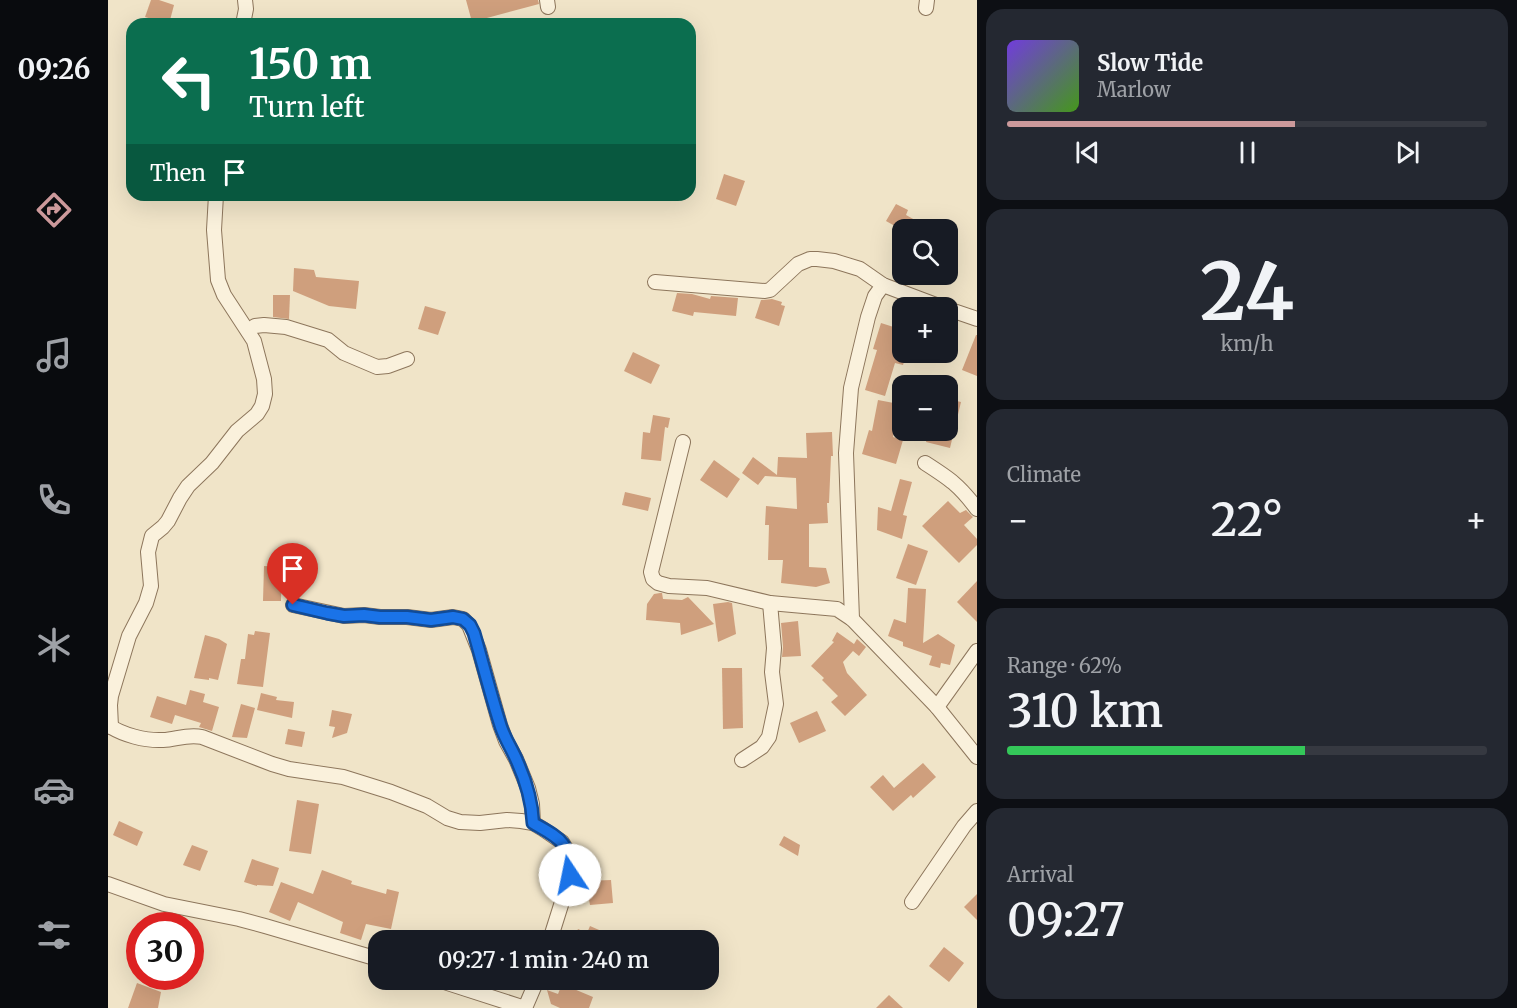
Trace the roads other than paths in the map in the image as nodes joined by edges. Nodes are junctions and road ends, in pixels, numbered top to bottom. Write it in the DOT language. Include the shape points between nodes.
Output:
graph roads {
  1 [pos="245,0"];
  2 [pos="244,18"];
  3 [pos="216,201"];
  4 [pos="655,282"];
  5 [pos="883,285"];
  6 [pos="916,297"];
  7 [pos="958,312"];
  8 [pos="977,319"];
  9 [pos="248,331"];
  10 [pos="407,359"];
  11 [pos="683,442"];
  12 [pos="925,463"];
  13 [pos="977,510"];
  14 [pos="770,603"];
  15 [pos="293,605"];
  16 [pos="852,619"];
  17 [pos="977,651"];
  18 [pos="937,707"];
  19 [pos="110,726"];
  20 [pos="977,757"];
  21 [pos="742,760"];
  22 [pos="977,811"];
  23 [pos="533,823"];
  24 [pos="108,884"];
  25 [pos="912,902"];
  26 [pos="553,930"];
  27 [pos="368,956"];
  28 [pos="469,990"];
  29 [pos="533,990"];
  30 [pos="525,1008"];
  1 -- 2 [label="street"];
  3 -- 9 [label="street" via="218,280"];
  4 -- 5 [label="street" via="765,291 798,264 817,258 860,269"];
  5 -- 6 [label="street"];
  5 -- 16 [label="street" via="868,317 851,388 846,453"];
  7 -- 8 [label="street"];
  9 -- 10 [label="street" via="264,325 286,327 328,340 344,353 377,367"];
  9 -- 19 [label="street" via="264,379 262,406 188,486 168,521 152,536 148,552 151,586 129,636 111,696"];
  11 -- 14 [label="street" via="651,572 653,579 669,586 707,588"];
  12 -- 13 [label="street" via="952,480"];
  14 -- 16 [label="street" via="837,609"];
  14 -- 21 [label="street" via="772,672 777,699 769,737 762,747"];
  15 -- 23 [label="street" via="344,616 431,620 453,617 470,625 500,725 528,788"];
  16 -- 18 [label="street"];
  17 -- 18 [label="street"];
  18 -- 20 [label="street"];
  19 -- 23 [label="street" via="148,739 202,737 289,769 343,777 391,792 460,822"];
  22 -- 25 [label="street"];
  23 -- 26 [label="street" via="562,842 568,852 570,875"];
  24 -- 27 [label="street" via="164,904 239,919"];
  28 -- 30 [label="street"];
  29 -- 30 [label="street"];
}
